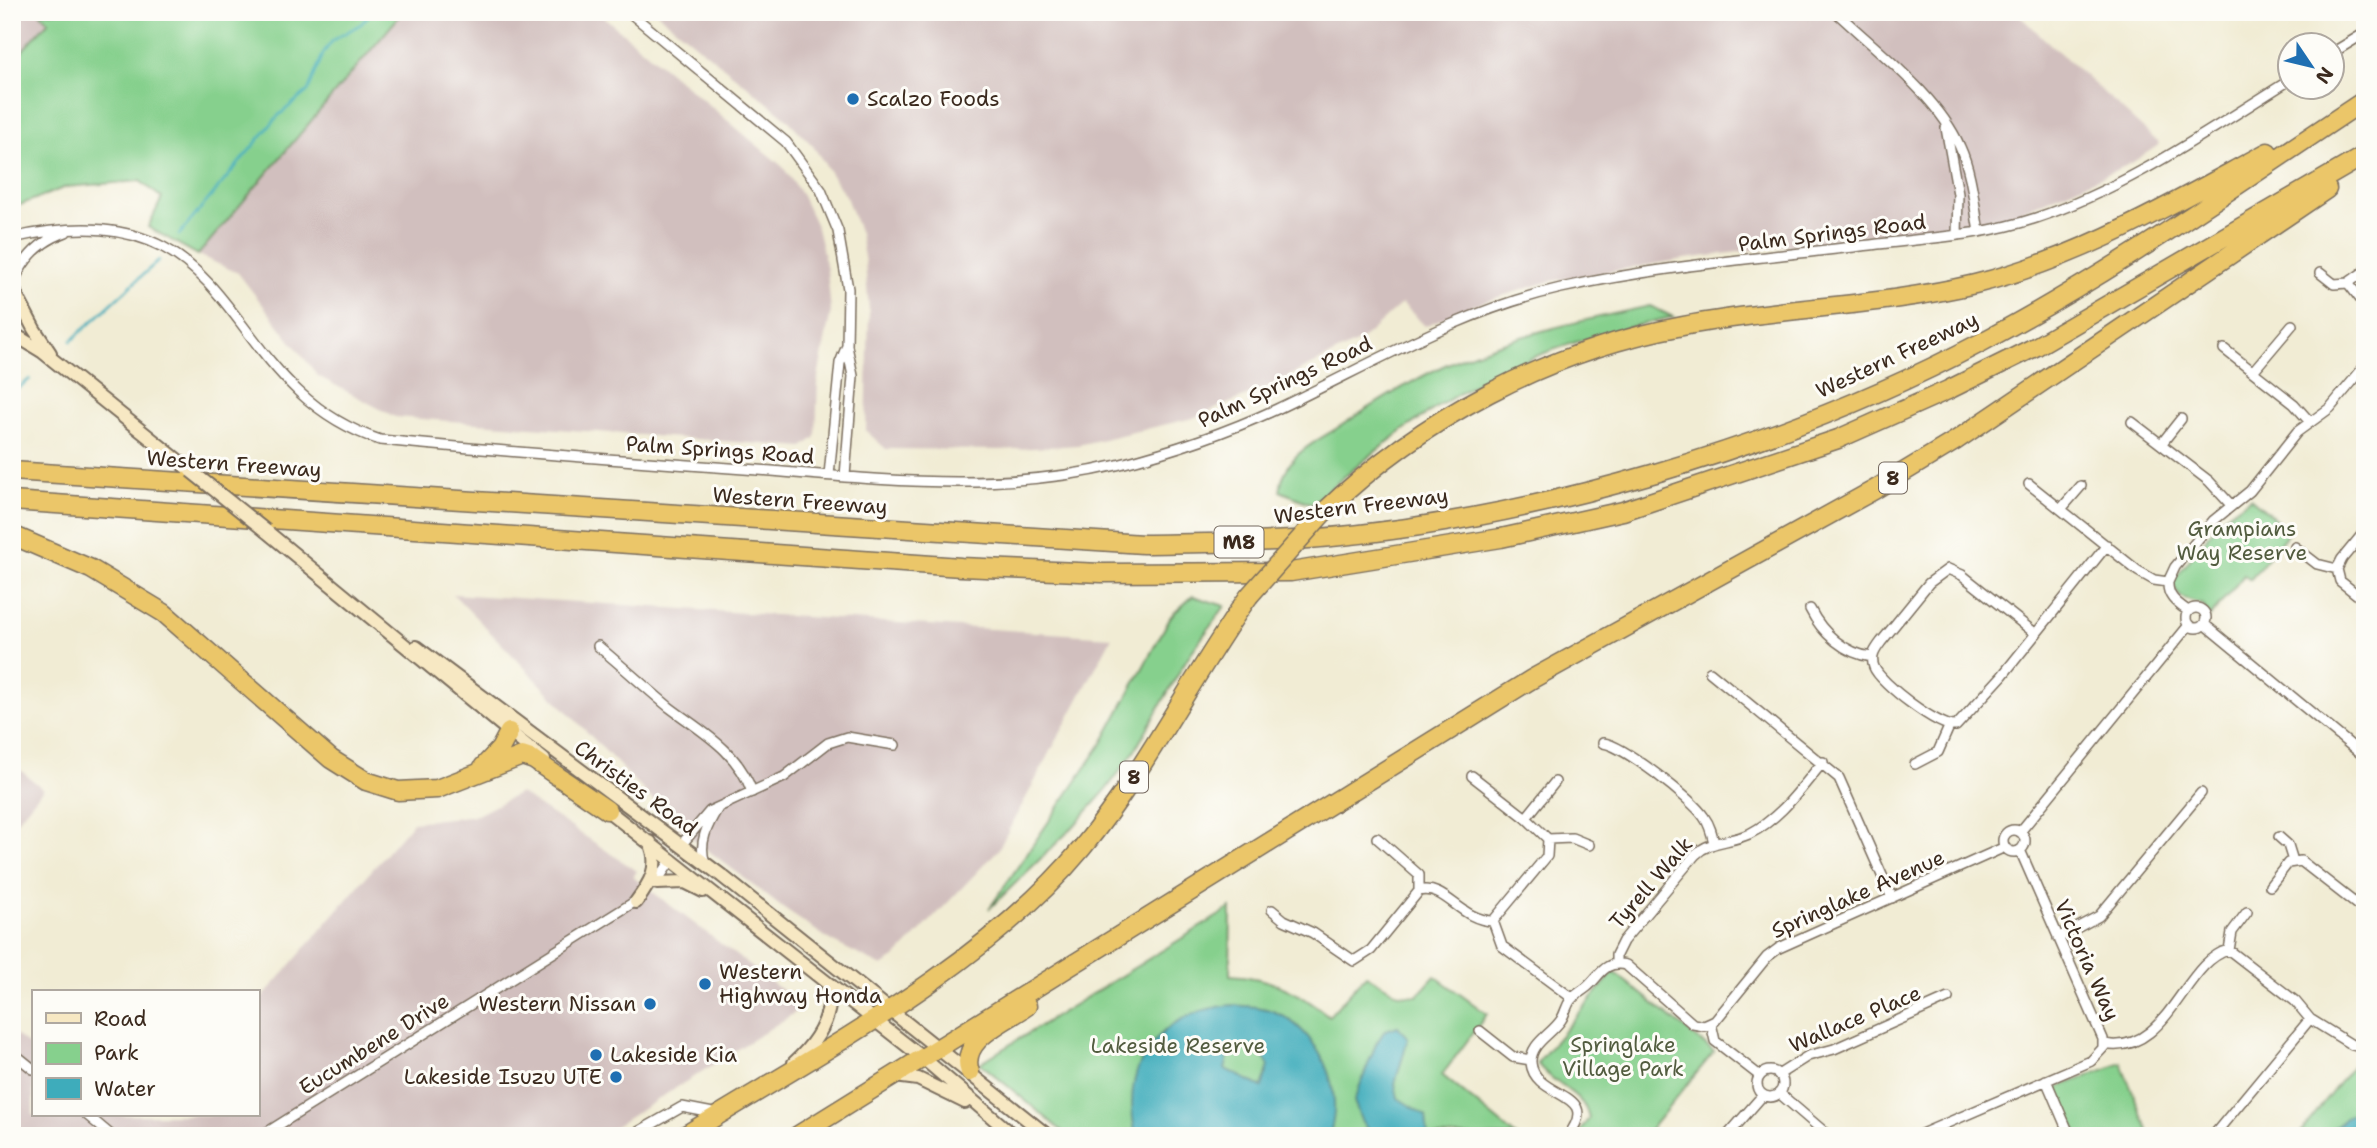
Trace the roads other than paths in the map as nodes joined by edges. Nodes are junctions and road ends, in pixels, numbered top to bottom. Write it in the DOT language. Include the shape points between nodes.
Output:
graph roads {
  1 [pos="629,12"];
  2 [pos="1836,12"];
  3 [pos="2365,33"];
  4 [pos="2346,45"];
  5 [pos="2276,89"];
  6 [pos="2365,93"];
  7 [pos="2365,100"];
  8 [pos="1945,123"];
  9 [pos="2365,155"];
  10 [pos="2365,163"];
  11 [pos="77,228"];
  12 [pos="1979,232"];
  13 [pos="1957,235"];
  14 [pos="12,238"];
  15 [pos="2365,271"];
  16 [pos="2320,273"];
  17 [pos="2348,283"];
  18 [pos="12,285"];
  19 [pos="2365,305"];
  20 [pos="2292,325"];
  21 [pos="12,333"];
  22 [pos="847,346"];
  23 [pos="2224,349"];
  24 [pos="2365,366"];
  25 [pos="64,369"];
  26 [pos="2254,370"];
  27 [pos="2181,419"];
  28 [pos="2132,422"];
  29 [pos="2310,422"];
  30 [pos="2162,443"];
  31 [pos="12,471"];
  32 [pos="829,475"];
  33 [pos="845,476"];
  34 [pos="2029,484"];
  35 [pos="2081,486"];
  36 [pos="12,501"];
  37 [pos="2231,506"];
  38 [pos="2061,509"];
  39 [pos="2365,531"];
  40 [pos="12,535"];
  41 [pos="2107,545"];
  42 [pos="2295,547"];
  43 [pos="2337,569"];
  44 [pos="2168,582"];
  45 [pos="2365,601"];
  46 [pos="356,604"];
  47 [pos="1810,609"];
  48 [pos="2188,611"];
  49 [pos="2204,624"];
  50 [pos="2189,625"];
  51 [pos="2036,634"];
  52 [pos="598,646"];
  53 [pos="1872,657"];
  54 [pos="436,661"];
  55 [pos="1710,672"];
  56 [pos="1949,727"];
  57 [pos="509,732"];
  58 [pos="1603,743"];
  59 [pos="895,745"];
  60 [pos="2365,757"];
  61 [pos="1823,762"];
  62 [pos="1915,764"];
  63 [pos="1472,776"];
  64 [pos="466,780"];
  65 [pos="1555,782"];
  66 [pos="752,792"];
  67 [pos="2201,793"];
  68 [pos="719,807"];
  69 [pos="607,810"];
  70 [pos="1526,818"];
  71 [pos="2020,832"];
  72 [pos="2279,837"];
  73 [pos="1377,838"];
  74 [pos="1548,839"];
  75 [pos="650,842"];
  76 [pos="1714,843"];
  77 [pos="681,845"];
  78 [pos="1589,845"];
  79 [pos="2005,847"];
  80 [pos="2020,850"];
  81 [pos="672,859"];
  82 [pos="2293,861"];
  83 [pos="705,863"];
  84 [pos="657,883"];
  85 [pos="2270,886"];
  86 [pos="1419,891"];
  87 [pos="1892,898"];
  88 [pos="636,902"];
  89 [pos="1272,910"];
  90 [pos="2365,911"];
  91 [pos="2247,912"];
  92 [pos="748,919"];
  93 [pos="1493,921"];
  94 [pos="2059,938"];
  95 [pos="1106,943"];
  96 [pos="2229,950"];
  97 [pos="1616,964"];
  98 [pos="830,985"];
  99 [pos="1572,998"];
  100 [pos="1948,998"];
  101 [pos="887,1010"];
  102 [pos="2310,1019"];
  103 [pos="871,1020"];
  104 [pos="1711,1023"];
  105 [pos="1480,1031"];
  106 [pos="2104,1044"];
  107 [pos="939,1048"];
  108 [pos="2365,1048"];
  109 [pos="12,1052"];
  110 [pos="923,1058"];
  111 [pos="1531,1060"];
  112 [pos="32,1068"];
  113 [pos="970,1072"];
  114 [pos="1778,1074"];
  115 [pos="894,1076"];
  116 [pos="1760,1076"];
  117 [pos="779,1077"];
  118 [pos="2046,1080"];
  119 [pos="1779,1093"];
  120 [pos="1763,1095"];
  121 [pos="979,1107"];
  122 [pos="719,1114"];
  123 [pos="88,1116"];
  124 [pos="112,1136"];
  125 [pos="262,1136"];
  126 [pos="631,1136"];
  127 [pos="684,1136"];
  128 [pos="797,1136"];
  129 [pos="1014,1136"];
  130 [pos="1048,1136"];
  131 [pos="1568,1136"];
  132 [pos="1727,1136"];
  133 [pos="1829,1136"];
  134 [pos="1917,1136"];
  135 [pos="2070,1136"];
  136 [pos="2213,1136"];
  1 -- 22 [label="street" via="786,142 809,170 831,212 844,255"];
  2 -- 8 [label="street" via="1922,93"];
  3 -- 4 [label="street"];
  5 -- 12 [label="street, Palm Springs Road" via="2094,195 2032,219"];
  6 -- 101 [label="highway, 8, bridge" via="2294,137 2061,258 1933,294 1682,326 1549,365 1457,409 1365,474 1249,596 1203,662 1152,749 1082,848 1057,875 990,935"];
  7 -- 31 [label="highway, Western Freeway / M8" via="2066,295 1927,369 1778,433 1681,464 1503,509 1400,527 1312,538 1143,544"];
  8 -- 12 [label="street" via="1967,165"];
  8 -- 13 [label="street" via="1958,194"];
  9 -- 36 [label="highway, M8" via="2037,346 1838,439 1623,511 1378,560 1291,572 1102,573 961,567"];
  10 -- 95 [label="highway, 8" via="1955,441 1532,679"];
  11 -- 14 [label="street, Palm Springs Road"];
  11 -- 18 [label="street" via="41,244 22,263"];
  11 -- 32 [label="street, Palm Springs Road" via="132,234 187,261 217,290 287,382 309,403 354,431 380,440"];
  12 -- 13 [label="street, Palm Springs Road"];
  13 -- 33 [label="street, Palm Springs Road" via="1561,288 1434,331 1195,443 1113,466 1040,478 961,481"];
  15 -- 17 [label="street"];
  16 -- 17 [label="street" via="2334,284"];
  17 -- 19 [label="street"];
  18 -- 25 [label="main road, Christies Road" via="38,337"];
  20 -- 26 [label="street"];
  21 -- 25 [label="main road, Christies Road"];
  22 -- 32 [label="street" via="840,363"];
  22 -- 33 [label="street" via="853,376"];
  23 -- 26 [label="street"];
  24 -- 29 [label="street" via="2330,408"];
  25 -- 46 [label="main road, Christies Road, bridge"];
  26 -- 29 [label="street"];
  27 -- 30 [label="street"];
  28 -- 30 [label="street"];
  29 -- 37 [label="street" via="2250,491"];
  30 -- 37 [label="street" via="2222,493"];
  32 -- 33 [label="street, Palm Springs Road"];
  34 -- 38 [label="street"];
  35 -- 38 [label="street"];
  37 -- 44 [label="street" via="2213,521"];
  38 -- 41 [label="street"];
  39 -- 43 [label="street"];
  40 -- 64 [label="highway" via="91,569 164,613 353,775 387,789 410,792"];
  41 -- 44 [label="street" via="2147,577"];
  41 -- 51 [label="street"];
  42 -- 43 [label="street" via="2322,567"];
  43 -- 45 [label="street" via="2340,580"];
  44 -- 48 [label="street" via="2172,598"];
  46 -- 54 [label="main road, Christies Road"];
  46 -- 57 [label="main road, Christies Road"];
  47 -- 53 [label="street" via="1817,624 1846,648"];
  48 -- 49 [label="street" via="2203,610"];
  48 -- 50 [label="street"];
  49 -- 50 [label="street" via="2199,628"];
  49 -- 60 [label="street"];
  50 -- 71 [label="street"];
  51 -- 53 [label="street" via="1948,569 1929,583"];
  51 -- 56 [label="street" via="1961,722"];
  52 -- 66 [label="street" via="727,751 739,763"];
  53 -- 56 [label="street" via="1882,678 1934,721"];
  54 -- 57 [label="main road" via="506,722"];
  54 -- 77 [label="main road, Christies Road"];
  55 -- 61 [label="street"];
  56 -- 62 [label="street" via="1938,752"];
  57 -- 64 [label="highway" via="491,760"];
  57 -- 69 [label="main road, Christies Road"];
  58 -- 76 [label="street" via="1626,751 1699,810"];
  59 -- 66 [label="street" via="836,739 784,776"];
  61 -- 76 [label="street, Tyrell Walk" via="1771,821 1739,838"];
  61 -- 87 [label="street" via="1844,786"];
  63 -- 70 [label="street"];
  64 -- 69 [label="highway" via="516,756 526,757"];
  65 -- 70 [label="street"];
  66 -- 68 [label="street"];
  67 -- 94 [label="street" via="2099,916"];
  68 -- 77 [label="street" via="701,819"];
  68 -- 83 [label="street" via="705,831"];
  69 -- 75 [label="main road, Christies Road"];
  70 -- 74 [label="street"];
  71 -- 79 [label="street" via="2008,832"];
  71 -- 80 [label="street" via="2025,841"];
  72 -- 82 [label="street" via="2288,845"];
  73 -- 86 [label="street" via="1419,876"];
  74 -- 78 [label="street" via="1572,838"];
  74 -- 93 [label="street" via="1546,856"];
  75 -- 81 [label="main road, Christies Road"];
  75 -- 88 [label="main road" via="656,860 654,873"];
  76 -- 97 [label="street, Tyrell Walk" via="1690,861 1623,941"];
  77 -- 81 [label="main road"];
  77 -- 83 [label="main road, Christies Road"];
  79 -- 80 [label="street"];
  79 -- 87 [label="street, Springlake Avenue"];
  80 -- 94 [label="street, Victoria Way"];
  81 -- 84 [label="street, Eucumbene Drive"];
  81 -- 92 [label="main road, Christies Road"];
  82 -- 85 [label="street"];
  82 -- 90 [label="street" via="2309,864"];
  83 -- 101 [label="main road, Christies Road"];
  84 -- 88 [label="street, Eucumbene Drive"];
  84 -- 92 [label="main road" via="691,884"];
  86 -- 89 [label="street" via="1366,956 1354,961"];
  86 -- 93 [label="street" via="1437,891 1473,919"];
  87 -- 104 [label="street, Springlake Avenue" via="1773,951"];
  88 -- 125 [label="street, Eucumbene Drive"];
  91 -- 96 [label="street" via="2232,932"];
  92 -- 98 [label="main road, Christies Road"];
  93 -- 99 [label="street" via="1502,946"];
  94 -- 106 [label="street, Victoria Way"];
  95 -- 107 [label="highway, 8"];
  95 -- 113 [label="highway" via="974,1044 967,1060"];
  96 -- 102 [label="street" via="2295,1001"];
  96 -- 106 [label="street" via="2213,959 2156,1027 2122,1045"];
  97 -- 99 [label="street" via="1606,967"];
  97 -- 104 [label="street" via="1637,973 1693,1024"];
  98 -- 103 [label="main road, Christies Road"];
  98 -- 117 [label="main road" via="830,1006 821,1030"];
  99 -- 111 [label="street"];
  100 -- 114 [label="street, Wallace Place" via="1808,1056"];
  101 -- 103 [label="highway, 8"];
  101 -- 107 [label="main road, Christies Road"];
  102 -- 108 [label="street"];
  102 -- 136 [label="street"];
  103 -- 110 [label="main road, Christies Road"];
  103 -- 117 [label="highway, 8"];
  104 -- 116 [label="street" via="1715,1041"];
  105 -- 111 [label="street" via="1513,1058"];
  106 -- 118 [label="street, Victoria Way" via="2098,1056"];
  107 -- 110 [label="highway, 8"];
  107 -- 113 [label="main road, Christies Road"];
  109 -- 112 [label="street"];
  110 -- 115 [label="highway, 8"];
  110 -- 121 [label="main road, Christies Road"];
  111 -- 131 [label="street" via="1539,1079 1577,1108 1578,1122"];
  113 -- 130 [label="main road, Christies Road"];
  114 -- 116 [label="street"];
  114 -- 119 [label="street" via="1783,1085"];
  115 -- 121 [label="main road" via="918,1079"];
  115 -- 128 [label="highway, 8"];
  116 -- 120 [label="street" via="1758,1088"];
  117 -- 122 [label="highway, 8"];
  118 -- 134 [label="street, Victoria Way"];
  118 -- 135 [label="street"];
  119 -- 120 [label="street"];
  119 -- 133 [label="street"];
  120 -- 132 [label="street"];
  121 -- 129 [label="main road"];
  122 -- 126 [label="street" via="682,1107"];
  122 -- 127 [label="highway, 8"];
  123 -- 124 [label="street"];
}
